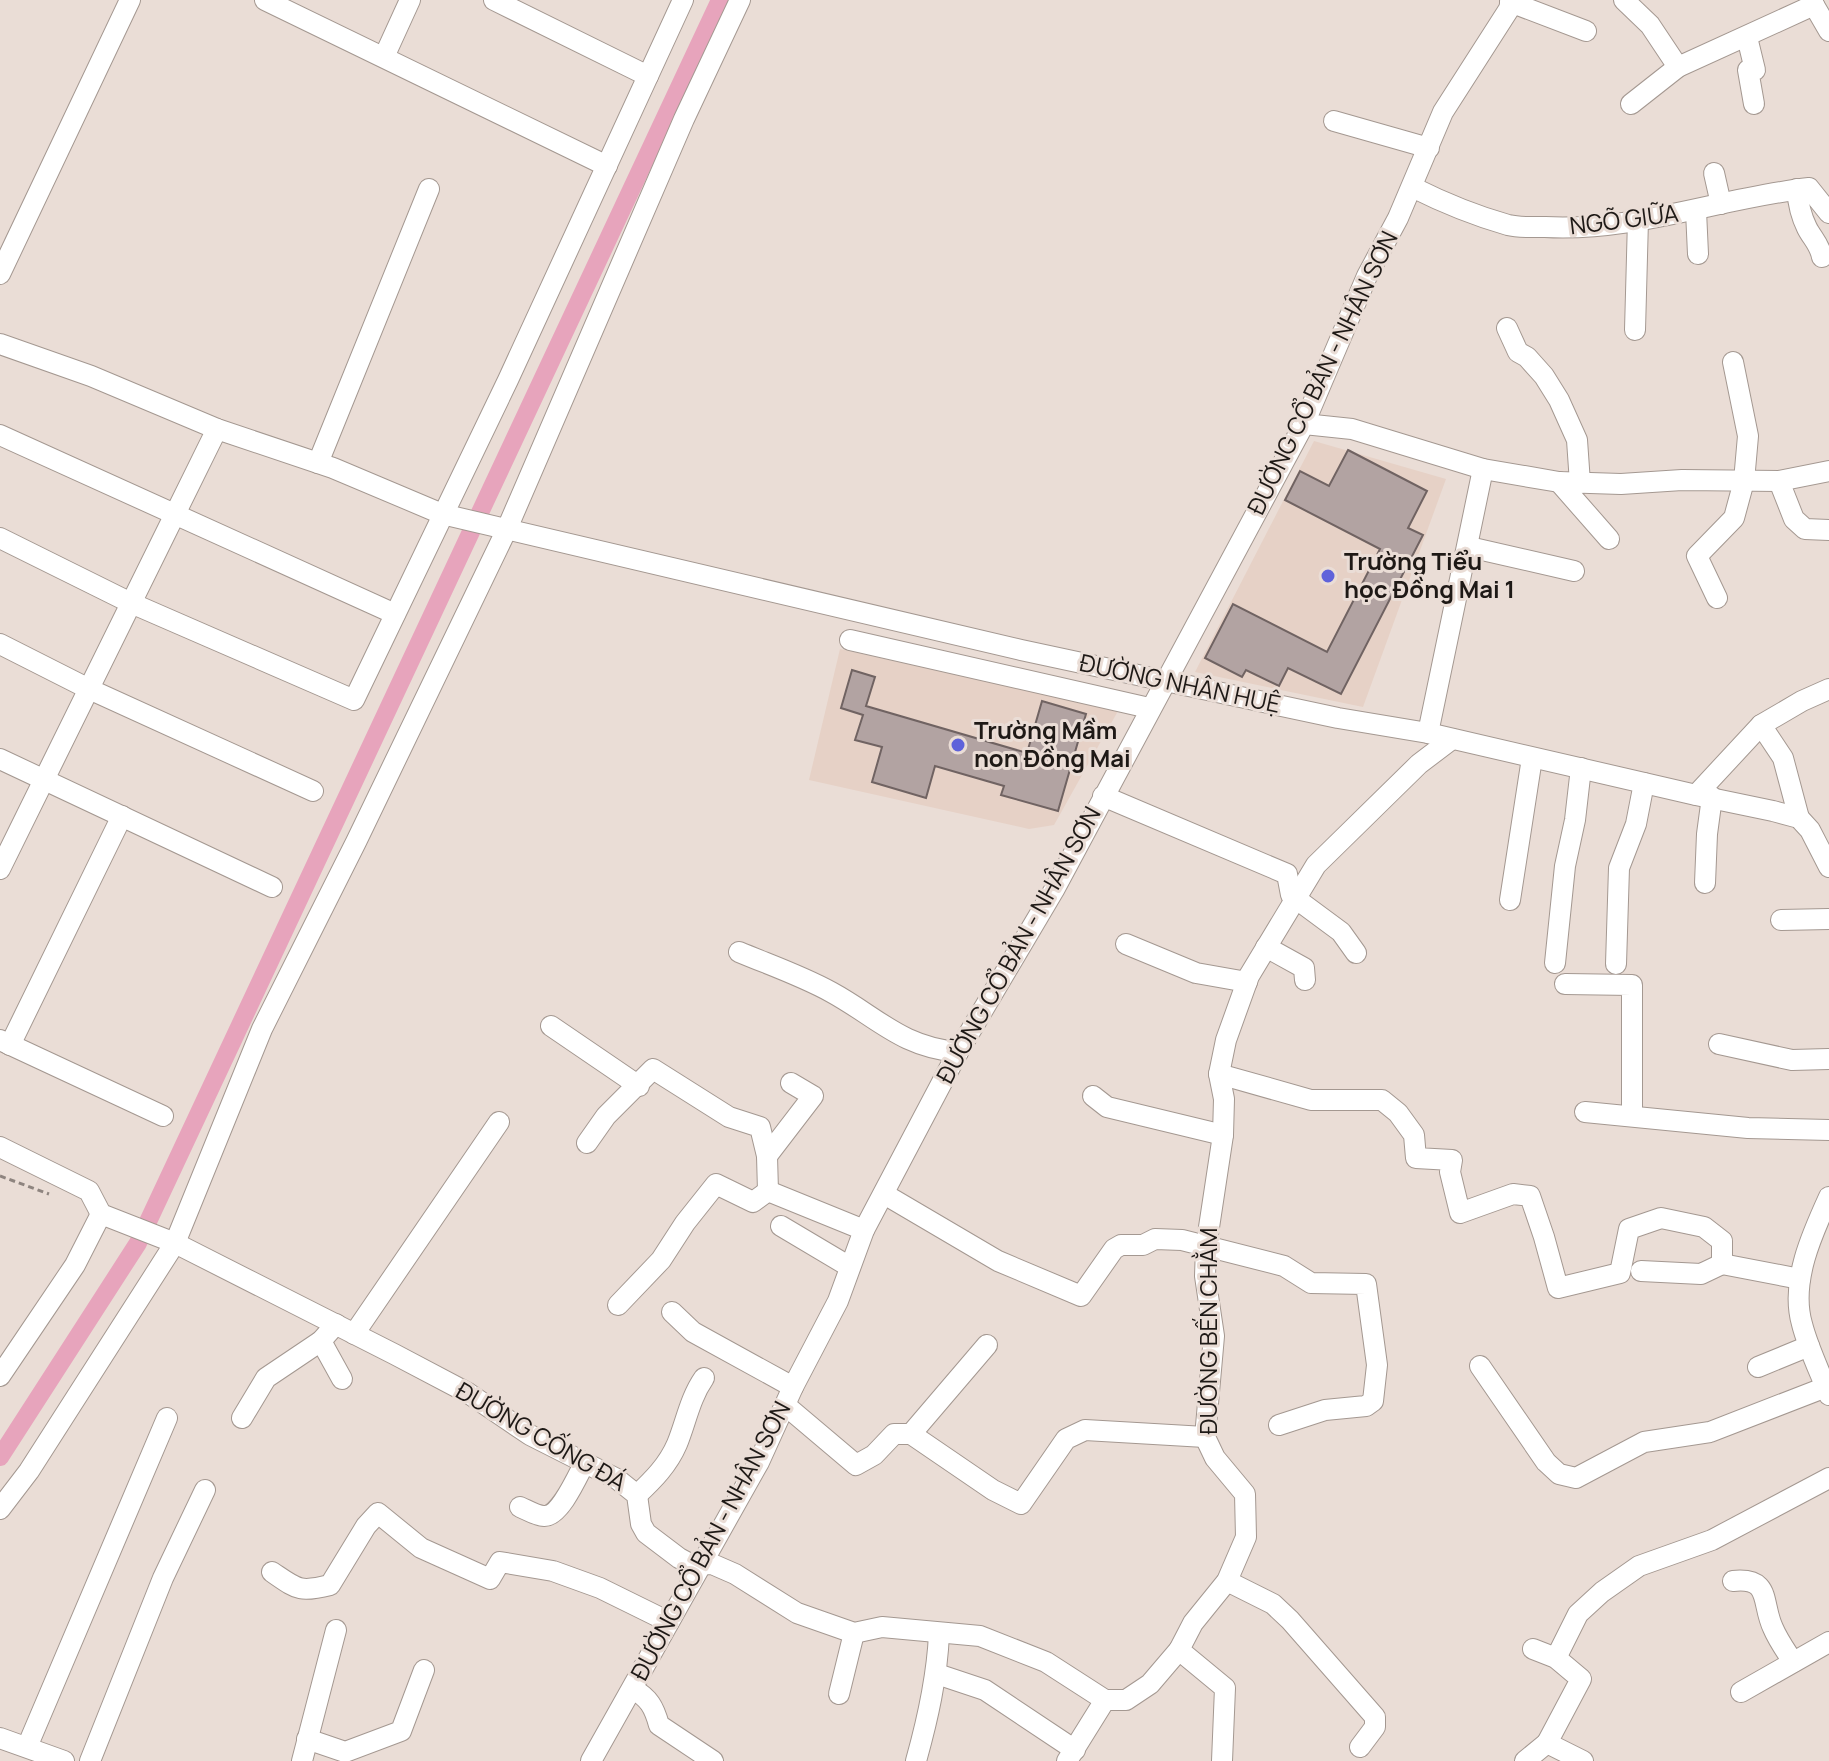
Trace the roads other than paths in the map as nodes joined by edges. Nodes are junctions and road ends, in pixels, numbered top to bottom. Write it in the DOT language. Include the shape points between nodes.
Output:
graph roads {
  1 [pos="130,0"];
  2 [pos="265,0"];
  3 [pos="410,0"];
  4 [pos="494,0"];
  5 [pos="683,0"];
  6 [pos="740,0"];
  7 [pos="1624,0"];
  8 [pos="1511,1"];
  9 [pos="1812,2"];
  10 [pos="1586,31"];
  11 [pos="1829,31"];
  12 [pos="1747,37"];
  13 [pos="384,57"];
  14 [pos="1678,67"];
  15 [pos="648,76"];
  16 [pos="1631,104"];
  17 [pos="1754,104"];
  18 [pos="1334,121"];
  19 [pos="1429,148"];
  20 [pos="607,166"];
  21 [pos="1714,173"];
  22 [pos="1412,187"];
  23 [pos="429,189"];
  24 [pos="1797,189"];
  25 [pos="1721,204"];
  26 [pos="1696,211"];
  27 [pos="1829,213"];
  28 [pos="1638,220"];
  29 [pos="1698,254"];
  30 [pos="1822,257"];
  31 [pos="0,274"];
  32 [pos="1507,328"];
  33 [pos="1635,330"];
  34 [pos="0,344"];
  35 [pos="1733,362"];
  36 [pos="1304,424"];
  37 [pos="217,429"];
  38 [pos="0,435"];
  39 [pos="318,463"];
  40 [pos="1483,469"];
  41 [pos="1829,471"];
  42 [pos="1744,481"];
  43 [pos="1779,481"];
  44 [pos="1570,482"];
  45 [pos="442,514"];
  46 [pos="175,515"];
  47 [pos="1829,530"];
  48 [pos="506,531"];
  49 [pos="0,538"];
  50 [pos="1609,539"];
  51 [pos="1469,547"];
  52 [pos="1574,571"];
  53 [pos="1717,598"];
  54 [pos="131,603"];
  55 [pos="395,614"];
  56 [pos="850,640"];
  57 [pos="0,644"];
  58 [pos="1021,650"];
  59 [pos="1014,679"];
  60 [pos="1166,681"];
  61 [pos="89,689"];
  62 [pos="1829,689"];
  63 [pos="1149,708"];
  64 [pos="1761,725"];
  65 [pos="1428,733"];
  66 [pos="1452,739"];
  67 [pos="1532,758"];
  68 [pos="0,759"];
  69 [pos="1581,768"];
  70 [pos="44,780"];
  71 [pos="1644,783"];
  72 [pos="313,791"];
  73 [pos="1103,796"];
  74 [pos="1704,796"];
  75 [pos="122,816"];
  76 [pos="1799,818"];
  77 [pos="1829,867"];
  78 [pos="0,869"];
  79 [pos="1705,883"];
  80 [pos="272,887"];
  81 [pos="1294,898"];
  82 [pos="1510,900"];
  83 [pos="1829,919"];
  84 [pos="1781,920"];
  85 [pos="1126,944"];
  86 [pos="1266,947"];
  87 [pos="739,952"];
  88 [pos="1356,953"];
  89 [pos="1555,963"];
  90 [pos="1616,964"];
  91 [pos="1305,980"];
  92 [pos="1247,982"];
  93 [pos="1565,984"];
  94 [pos="551,1026"];
  95 [pos="5,1043"];
  96 [pos="1719,1044"];
  97 [pos="958,1052"];
  98 [pos="1829,1059"];
  99 [pos="1219,1074"];
  100 [pos="791,1083"];
  101 [pos="639,1086"];
  102 [pos="1093,1096"];
  103 [pos="1585,1112"];
  104 [pos="163,1116"];
  105 [pos="1632,1116"];
  106 [pos="499,1122"];
  107 [pos="1829,1130"];
  108 [pos="1223,1135"];
  109 [pos="587,1143"];
  110 [pos="0,1147"];
  111 [pos="767,1156"];
  112 [pos="768,1191"];
  113 [pos="884,1194"];
  114 [pos="1829,1197"];
  115 [pos="101,1214"];
  116 [pos="781,1226"];
  117 [pos="864,1230"];
  118 [pos="175,1243"];
  119 [pos="1206,1247"];
  120 [pos="1722,1264"];
  121 [pos="850,1267"];
  122 [pos="1641,1271"];
  123 [pos="1800,1279"];
  124 [pos="618,1305"];
  125 [pos="672,1312"];
  126 [pos="345,1329"];
  127 [pos="321,1341"];
  128 [pos="987,1345"];
  129 [pos="1809,1346"];
  130 [pos="1480,1366"];
  131 [pos="1758,1367"];
  132 [pos="0,1376"];
  133 [pos="704,1378"];
  134 [pos="342,1379"];
  135 [pos="1828,1391"];
  136 [pos="789,1396"];
  137 [pos="167,1418"];
  138 [pos="242,1418"];
  139 [pos="1279,1425"];
  140 [pos="911,1434"];
  141 [pos="1205,1437"];
  142 [pos="585,1462"];
  143 [pos="1829,1478"];
  144 [pos="205,1490"];
  145 [pos="637,1495"];
  146 [pos="520,1507"];
  147 [pos="0,1509"];
  148 [pos="699,1566"];
  149 [pos="272,1572"];
  150 [pos="1227,1581"];
  151 [pos="1733,1581"];
  152 [pos="669,1622"];
  153 [pos="336,1630"];
  154 [pos="854,1633"];
  155 [pos="939,1634"];
  156 [pos="1829,1642"];
  157 [pos="1533,1649"];
  158 [pos="1179,1650"];
  159 [pos="1556,1658"];
  160 [pos="1793,1662"];
  161 [pos="424,1670"];
  162 [pos="937,1674"];
  163 [pos="633,1689"];
  164 [pos="1741,1692"];
  165 [pos="839,1694"];
  166 [pos="1105,1700"];
  167 [pos="0,1738"];
  168 [pos="307,1739"];
  169 [pos="1547,1743"];
  170 [pos="27,1747"];
  171 [pos="1360,1747"];
  172 [pos="1071,1756"];
  173 [pos="64,1761"];
  174 [pos="90,1761"];
  175 [pos="302,1761"];
  176 [pos="591,1761"];
  177 [pos="713,1761"];
  178 [pos="916,1761"];
  179 [pos="1222,1761"];
  180 [pos="1525,1761"];
  181 [pos="1583,1761"];
  1 -- 31 [label="street"];
  2 -- 13 [label="street"];
  3 -- 13 [label="street"];
  4 -- 15 [label="street"];
  5 -- 15 [label="street"];
  6 -- 48 [label="street"];
  7 -- 14 [label="street" via="1650,25"];
  8 -- 10 [label="street"];
  8 -- 19 [label="street, ĐƯỜNG CỔ BẢN - NHÂN SƠN" via="1443,112"];
  9 -- 11 [label="street"];
  9 -- 12 [label="street"];
  12 -- 14 [label="street"];
  12 -- 17 [label="street" via="1755,70 1748,70"];
  13 -- 20 [label="street"];
  14 -- 16 [label="street"];
  15 -- 20 [label="street"];
  18 -- 19 [label="street"];
  19 -- 22 [label="street, ĐƯỜNG CỔ BẢN - NHÂN SƠN"];
  20 -- 45 [label="street"];
  21 -- 25 [label="street"];
  22 -- 28 [label="street, NGÕ GIỮA" via="1511,226 1581,229"];
  22 -- 36 [label="street, ĐƯỜNG CỔ BẢN - NHÂN SƠN" via="1367,276"];
  23 -- 39 [label="street"];
  24 -- 25 [label="street, NGÕ GIỮA"];
  24 -- 27 [label="street" via="1809,188"];
  24 -- 30 [label="street" via="1802,215"];
  25 -- 26 [label="street, NGÕ GIỮA"];
  26 -- 28 [label="street, NGÕ GIỮA"];
  26 -- 29 [label="street"];
  28 -- 33 [label="street"];
  32 -- 44 [label="street" via="1518,352 1544,376 1559,400 1577,440"];
  34 -- 37 [label="street, ĐƯỜNG NHÂN HUỆ"];
  35 -- 42 [label="street" via="1748,436"];
  36 -- 40 [label="street" via="1352,429"];
  36 -- 60 [label="street, ĐƯỜNG CỔ BẢN - NHÂN SƠN"];
  37 -- 39 [label="street, ĐƯỜNG NHÂN HUỆ"];
  37 -- 46 [label="street"];
  38 -- 46 [label="street"];
  39 -- 45 [label="street, ĐƯỜNG NHÂN HUỆ"];
  40 -- 44 [label="street"];
  40 -- 51 [label="street"];
  41 -- 43 [label="street"];
  42 -- 43 [label="street"];
  42 -- 44 [label="street"];
  42 -- 53 [label="street" via="1734,518 1697,556"];
  43 -- 47 [label="street" via="1794,519 1805,529"];
  44 -- 50 [label="street"];
  45 -- 48 [label="street, ĐƯỜNG NHÂN HUỆ"];
  45 -- 55 [label="street"];
  46 -- 54 [label="street"];
  46 -- 55 [label="street"];
  48 -- 58 [label="street, ĐƯỜNG NHÂN HUỆ"];
  48 -- 118 [label="street" via="262,1029"];
  49 -- 54 [label="street"];
  51 -- 52 [label="street"];
  51 -- 65 [label="street"];
  54 -- 55 [label="street" via="354,700"];
  54 -- 61 [label="street"];
  56 -- 59 [label="street"];
  57 -- 61 [label="street"];
  58 -- 59 [label="street"];
  58 -- 60 [label="street, ĐƯỜNG NHÂN HUỆ"];
  59 -- 63 [label="street"];
  60 -- 63 [label="street, ĐƯỜNG CỔ BẢN - NHÂN SƠN"];
  60 -- 65 [label="street, ĐƯỜNG NHÂN HUỆ"];
  61 -- 70 [label="street"];
  61 -- 72 [label="street"];
  62 -- 64 [label="street"];
  63 -- 73 [label="street, ĐƯỜNG CỔ BẢN - NHÂN SƠN"];
  64 -- 74 [label="street"];
  64 -- 76 [label="street" via="1783,758"];
  65 -- 66 [label="street, ĐƯỜNG NHÂN HUỆ"];
  66 -- 67 [label="street, ĐƯỜNG NHÂN HUỆ"];
  66 -- 81 [label="street, ĐƯỜNG BẾN CHẰM" via="1331,848"];
  67 -- 69 [label="street, ĐƯỜNG NHÂN HUỆ"];
  67 -- 82 [label="street"];
  68 -- 70 [label="street"];
  69 -- 71 [label="street, ĐƯỜNG NHÂN HUỆ"];
  69 -- 89 [label="street"];
  70 -- 75 [label="street"];
  70 -- 78 [label="street"];
  71 -- 74 [label="street, ĐƯỜNG NHÂN HUỆ"];
  71 -- 90 [label="street" via="1619,868"];
  73 -- 81 [label="street" via="1287,874"];
  73 -- 97 [label="street, ĐƯỜNG CỔ BẢN - NHÂN SƠN"];
  74 -- 76 [label="street, ĐƯỜNG NHÂN HUỆ"];
  74 -- 79 [label="street"];
  75 -- 80 [label="street"];
  75 -- 95 [label="street"];
  76 -- 77 [label="street"];
  81 -- 86 [label="street, ĐƯỜNG BẾN CHẰM"];
  81 -- 88 [label="street" via="1341,932"];
  83 -- 84 [label="street"];
  85 -- 92 [label="street" via="1196,973"];
  86 -- 91 [label="street" via="1304,968"];
  86 -- 92 [label="street, ĐƯỜNG BẾN CHẰM"];
  87 -- 97 [label="street" via="831,992 885,1028 931,1049"];
  92 -- 99 [label="street, ĐƯỜNG BẾN CHẰM"];
  93 -- 105 [label="street" via="1632,985"];
  94 -- 101 [label="street"];
  95 -- 104 [label="street"];
  96 -- 98 [label="street" via="1792,1060"];
  97 -- 113 [label="street, ĐƯỜNG CỔ BẢN - NHÂN SƠN"];
  99 -- 108 [label="street, ĐƯỜNG BẾN CHẰM"];
  99 -- 120 [label="street" via="1311,1100 1382,1100 1414,1135 1416,1158 1452,1160 1460,1213 1513,1194 1530,1196 1558,1288 1620,1273 1629,1229 1661,1218 1704,1227 1722,1241"];
  100 -- 111 [label="street" via="813,1096"];
  101 -- 109 [label="street" via="606,1116"];
  101 -- 111 [label="street" via="653,1069 729,1117 760,1127"];
  102 -- 108 [label="street" via="1107,1107"];
  103 -- 105 [label="street"];
  105 -- 107 [label="street"];
  106 -- 126 [label="street"];
  108 -- 119 [label="street, ĐƯỜNG BẾN CHẰM"];
  110 -- 115 [label="street" via="89,1191"];
  111 -- 112 [label="street"];
  112 -- 117 [label="street"];
  112 -- 124 [label="street" via="753,1202 716,1184 661,1260"];
  113 -- 117 [label="street, ĐƯỜNG CỔ BẢN - NHÂN SƠN"];
  113 -- 119 [label="street" via="998,1261 1081,1296 1118,1246 1169,1239"];
  114 -- 123 [label="street"];
  115 -- 118 [label="street, ĐƯỜNG CỐNG ĐÁ"];
  115 -- 132 [label="street" via="75,1265"];
  116 -- 121 [label="street"];
  117 -- 121 [label="street, ĐƯỜNG CỔ BẢN - NHÂN SƠN"];
  118 -- 126 [label="street, ĐƯỜNG CỐNG ĐÁ"];
  118 -- 147 [label="street"];
  119 -- 139 [label="street" via="1284,1266 1311,1283 1366,1284 1377,1365 1373,1401"];
  119 -- 141 [label="street, ĐƯỜNG BẾN CHẰM" via="1214,1336"];
  120 -- 122 [label="street" via="1701,1274"];
  120 -- 123 [label="street"];
  121 -- 136 [label="street, ĐƯỜNG CỔ BẢN - NHÂN SƠN"];
  123 -- 129 [label="street" via="1799,1309"];
  125 -- 136 [label="street"];
  126 -- 127 [label="street"];
  126 -- 142 [label="street, ĐƯỜNG CỐNG ĐÁ"];
  127 -- 134 [label="street"];
  127 -- 138 [label="street" via="266,1378"];
  128 -- 140 [label="street"];
  129 -- 131 [label="street"];
  129 -- 135 [label="street"];
  130 -- 135 [label="street" via="1546,1462 1559,1474 1576,1478 1644,1442 1710,1432"];
  133 -- 145 [label="street" via="673,1453"];
  136 -- 140 [label="street" via="856,1465 894,1434"];
  136 -- 148 [label="street, ĐƯỜNG CỔ BẢN - NHÂN SƠN" via="759,1462"];
  137 -- 170 [label="street"];
  140 -- 141 [label="street" via="1021,1504 1066,1439 1085,1430"];
  141 -- 150 [label="street, ĐƯỜNG BẾN CHẰM" via="1245,1494 1246,1537"];
  142 -- 145 [label="street, ĐƯỜNG CỐNG ĐÁ"];
  142 -- 146 [label="street" via="554,1513 545,1516"];
  143 -- 159 [label="street" via="1712,1540 1639,1566 1578,1614"];
  144 -- 174 [label="street" via="163,1578"];
  145 -- 148 [label="street, ĐƯỜNG CỐNG ĐÁ" via="646,1533"];
  148 -- 152 [label="street, ĐƯỜNG CỔ BẢN - NHÂN SƠN"];
  148 -- 154 [label="street, ĐƯỜNG CỐNG ĐÁ" via="712,1564 797,1613"];
  149 -- 152 [label="street" via="309,1591 330,1585 378,1513 421,1548 490,1579 500,1562 553,1571"];
  150 -- 158 [label="street, ĐƯỜNG BẾN CHẰM"];
  150 -- 171 [label="street" via="1273,1604 1375,1717 1375,1727"];
  151 -- 160 [label="street" via="1759,1585 1771,1625"];
  152 -- 163 [label="street, ĐƯỜNG CỔ BẢN - NHÂN SƠN"];
  153 -- 168 [label="street"];
  154 -- 155 [label="street, ĐƯỜNG CỐNG ĐÁ" via="882,1627"];
  154 -- 165 [label="street"];
  155 -- 162 [label="street"];
  155 -- 166 [label="street, ĐƯỜNG CỐNG ĐÁ" via="980,1636 1046,1662"];
  156 -- 160 [label="street"];
  157 -- 159 [label="street"];
  158 -- 166 [label="street" via="1150,1684 1126,1700"];
  158 -- 179 [label="street" via="1225,1688"];
  159 -- 169 [label="street" via="1581,1679"];
  160 -- 164 [label="street"];
  161 -- 168 [label="street" via="401,1731 345,1752"];
  162 -- 172 [label="street" via="985,1690"];
  162 -- 178 [label="street"];
  163 -- 176 [label="street, ĐƯỜNG CỔ BẢN - NHÂN SƠN"];
  163 -- 177 [label="street" via="655,1708 659,1725"];
  166 -- 172 [label="street"];
  167 -- 170 [label="street"];
  168 -- 175 [label="street"];
  169 -- 180 [label="street"];
  169 -- 181 [label="street"];
  170 -- 173 [label="street"];
}
